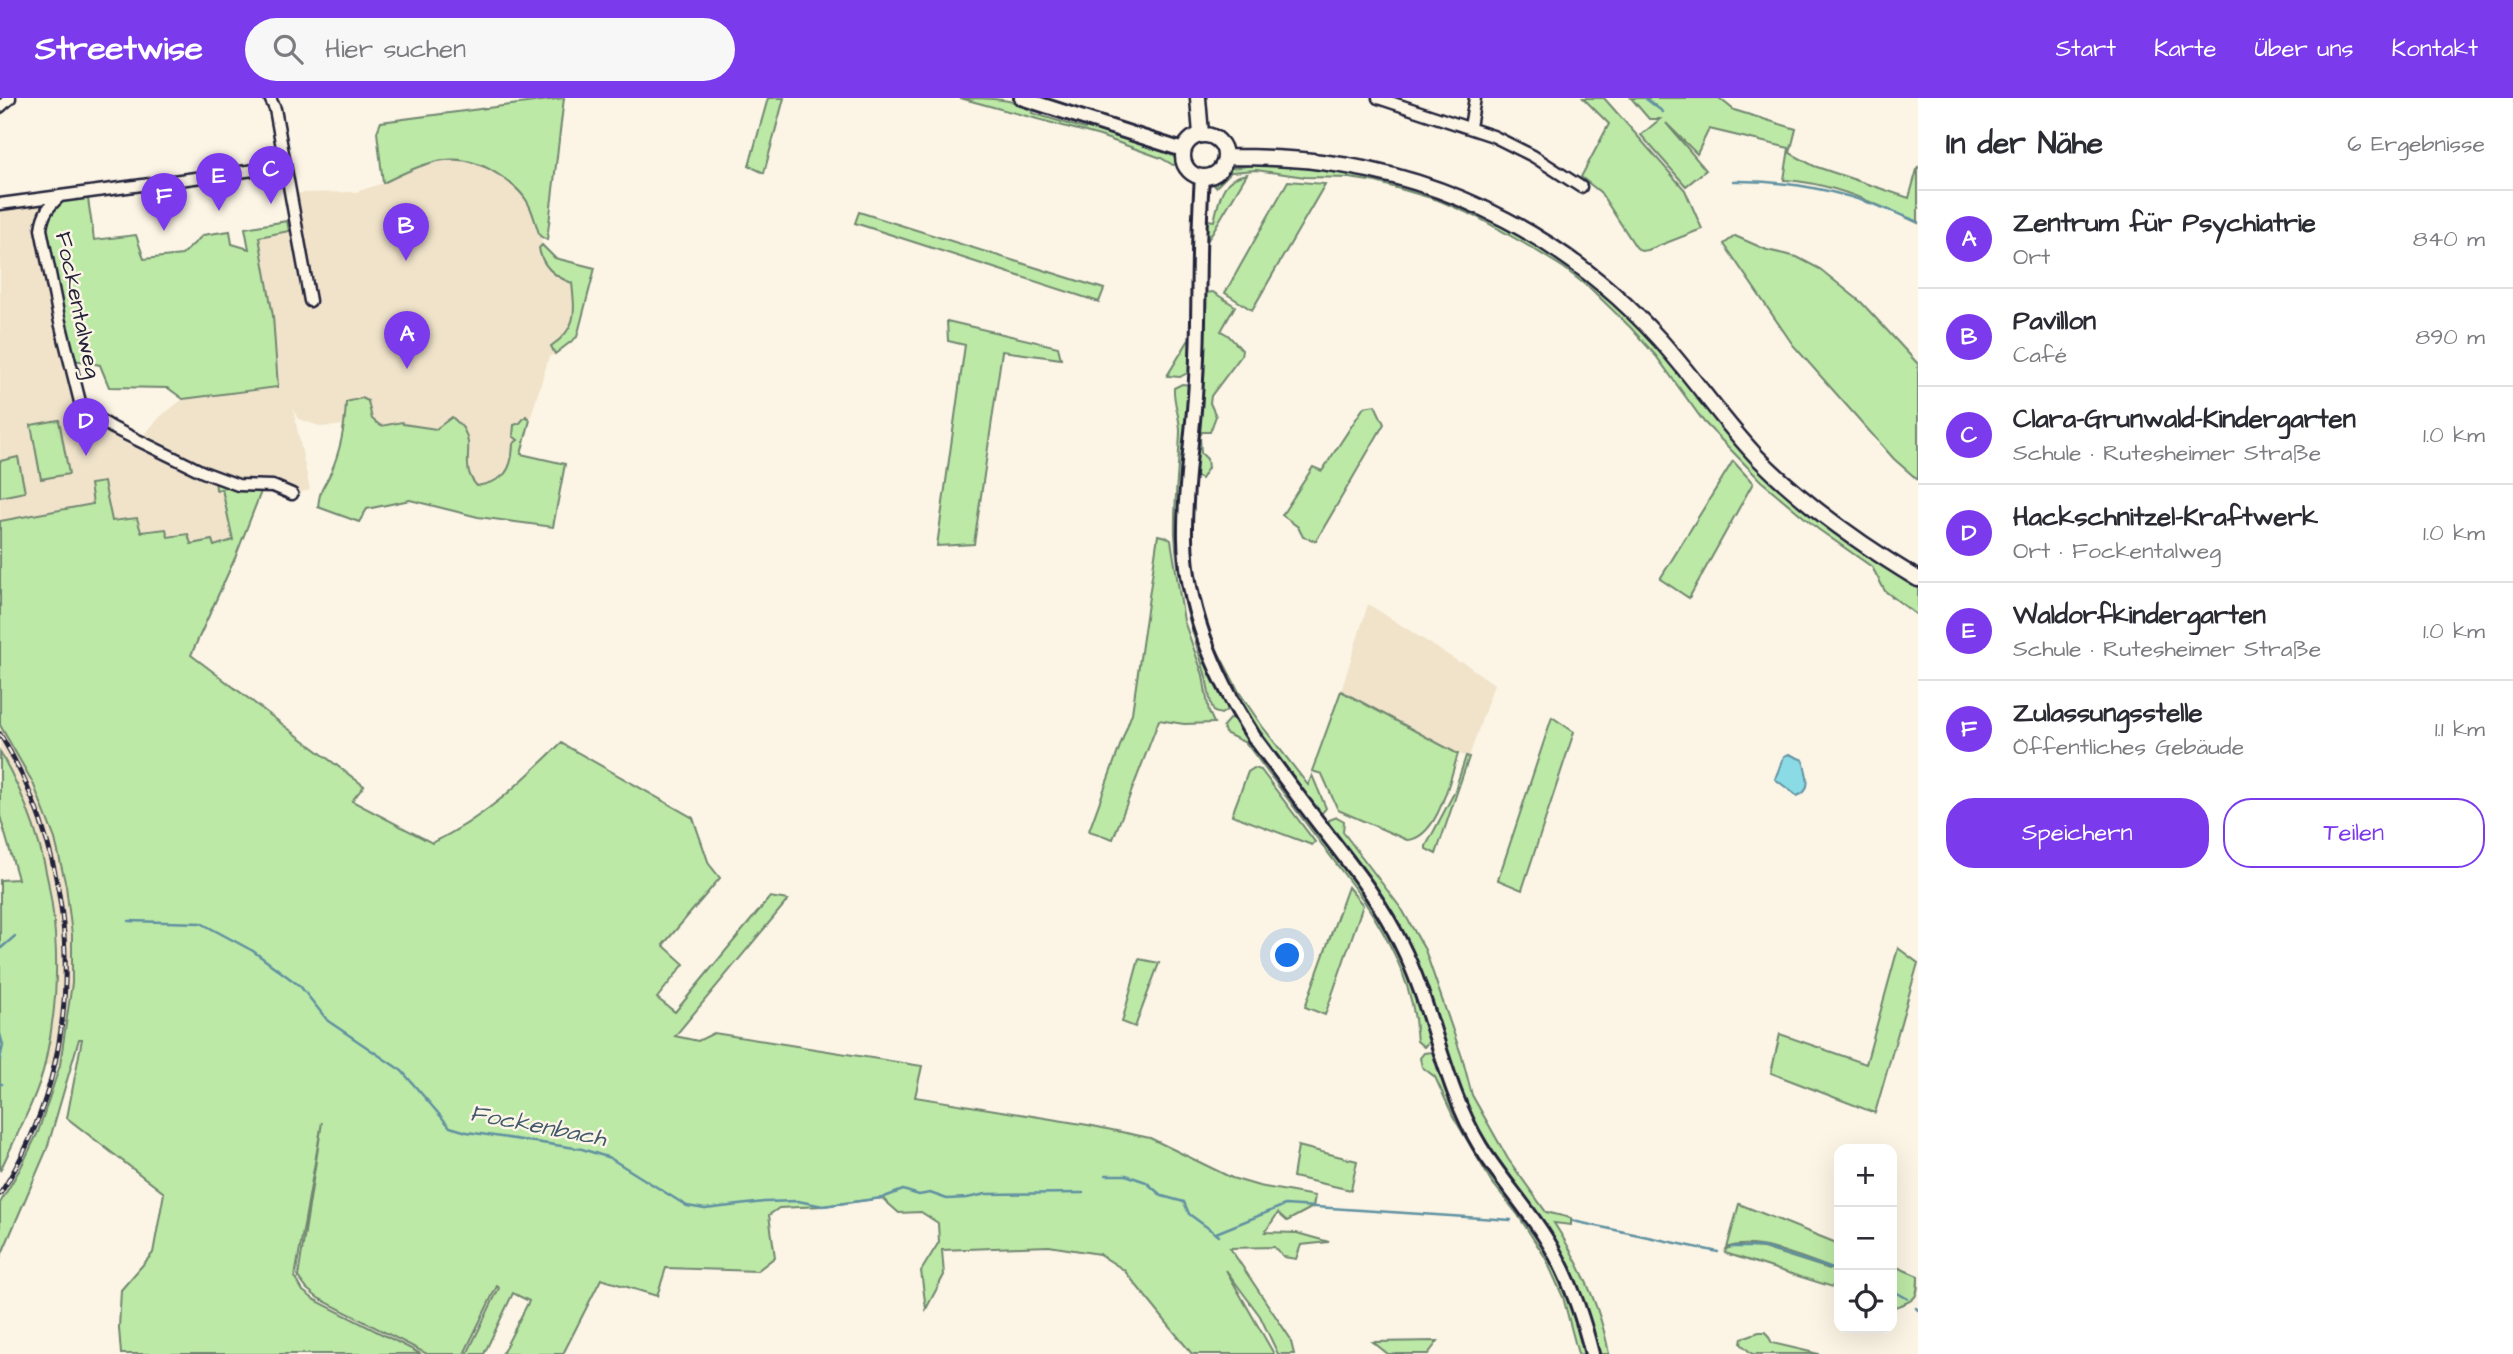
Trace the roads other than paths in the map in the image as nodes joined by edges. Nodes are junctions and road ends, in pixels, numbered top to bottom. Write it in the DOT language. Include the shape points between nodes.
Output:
graph roads {
  1 [pos="10,98"];
  2 [pos="270,98"];
  3 [pos="279,98"];
  4 [pos="1021,98"];
  5 [pos="1198,98"];
  6 [pos="1378,98"];
  7 [pos="1475,98"];
  8 [pos="0,107"];
  9 [pos="275,108"];
  10 [pos="1470,127"];
  11 [pos="1201,134"];
  12 [pos="1183,150"];
  13 [pos="1226,157"];
  14 [pos="285,166"];
  15 [pos="1202,177"];
  16 [pos="1580,187"];
  17 [pos="60,196"];
  18 [pos="0,204"];
  19 [pos="310,301"];
  20 [pos="292,494"];
  21 [pos="1918,579"];
  22 [pos="1592,1354"];
  1 -- 8 [label="street"];
  2 -- 9 [label="street"];
  3 -- 9 [label="street"];
  4 -- 12 [label="street"];
  5 -- 11 [label="main road"];
  6 -- 10 [label="street"];
  7 -- 10 [label="street"];
  9 -- 14 [label="street"];
  10 -- 16 [label="street" via="1532,156"];
  11 -- 12 [label="main road"];
  11 -- 13 [label="main road" via="1220,142"];
  12 -- 15 [label="main road" via="1186,168"];
  13 -- 15 [label="main road" via="1218,172"];
  13 -- 21 [label="main road" via="1322,162 1402,178 1461,197 1542,239 1602,284 1659,339 1757,456 1797,495 1867,549"];
  14 -- 17 [label="street"];
  14 -- 19 [label="street"];
  15 -- 22 [label="street" via="1196,381 1185,541 1202,631 1215,668 1254,737 1382,909 1401,942 1459,1105 1480,1146 1558,1259 1583,1316"];
  17 -- 18 [label="street"];
  17 -- 20 [label="street, Fockentalweg" via="49,205 41,229 80,402 113,428 203,472 239,485 274,486"];
}
